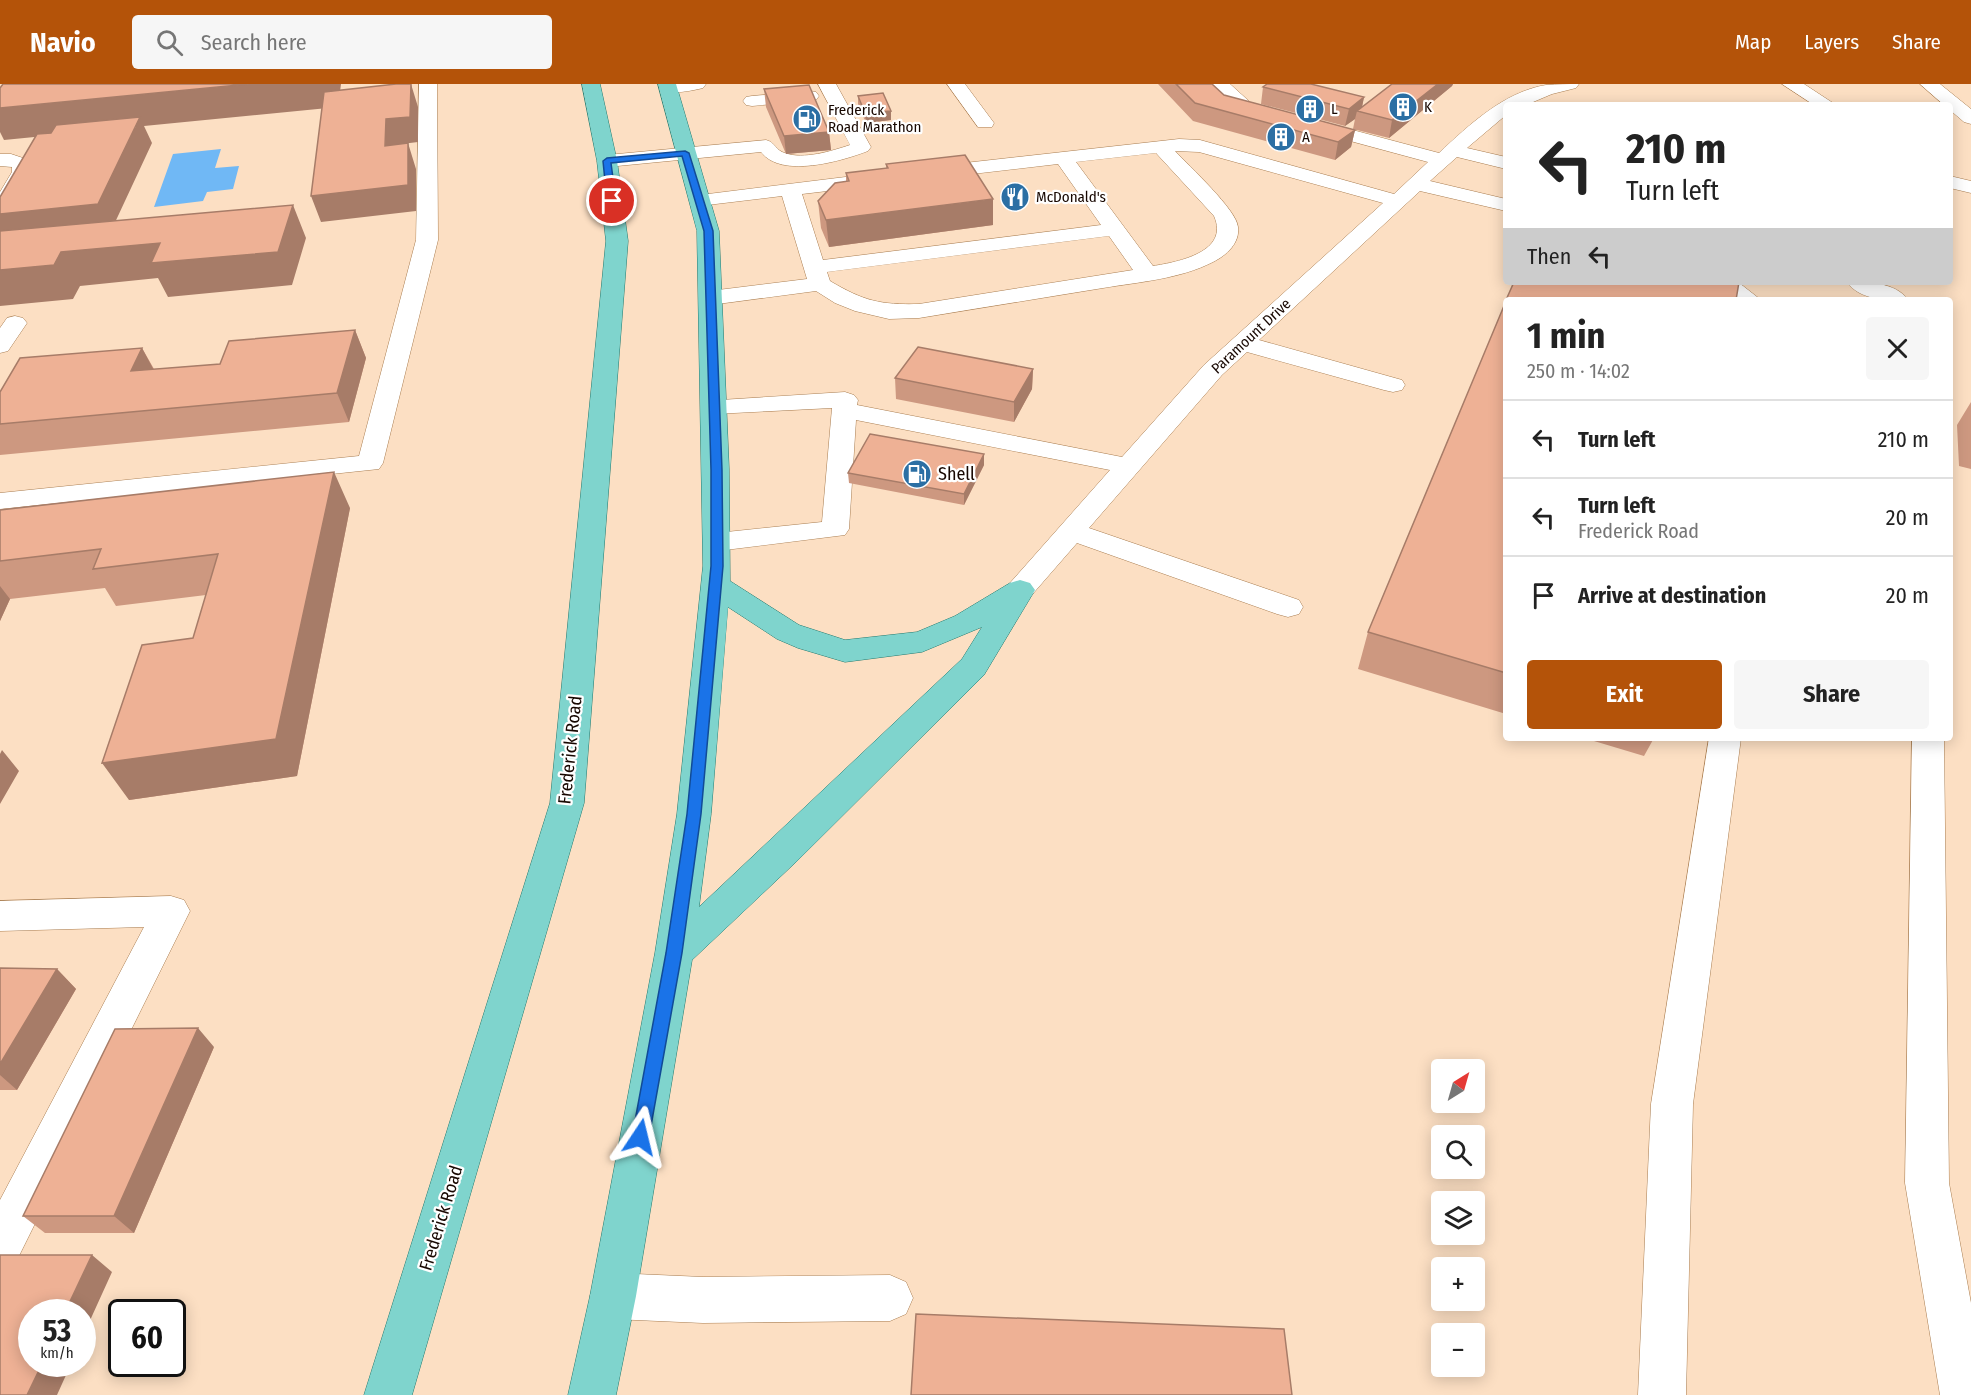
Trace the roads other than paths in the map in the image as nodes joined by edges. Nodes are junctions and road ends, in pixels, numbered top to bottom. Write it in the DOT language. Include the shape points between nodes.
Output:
graph roads {
  1 [pos="428,84"];
  2 [pos="591,84"];
  3 [pos="696,84"];
  4 [pos="956,84"];
  5 [pos="1220,84"];
  6 [pos="1570,84"];
  7 [pos="1791,84"];
  8 [pos="1929,84"];
  9 [pos="668,86"];
  10 [pos="830,89"];
  11 [pos="1542,92"];
  12 [pos="749,93"];
  13 [pos="1521,102"];
  14 [pos="1564,102"];
  15 [pos="1822,102"];
  16 [pos="1951,102"];
  17 [pos="1953,103"];
  18 [pos="1503,112"];
  19 [pos="1971,118"];
  20 [pos="985,123"];
  21 [pos="766,135"];
  22 [pos="1161,147"];
  23 [pos="685,153"];
  24 [pos="1448,155"];
  25 [pos="1063,158"];
  26 [pos="0,160"];
  27 [pos="607,161"];
  28 [pos="1503,163"];
  29 [pos="1953,183"];
  30 [pos="1416,184"];
  31 [pos="1971,187"];
  32 [pos="790,189"];
  33 [pos="699,200"];
  34 [pos="1398,201"];
  35 [pos="1503,204"];
  36 [pos="0,208"];
  37 [pos="1115,229"];
  38 [pos="1147,274"];
  39 [pos="818,276"];
  40 [pos="1728,285"];
  41 [pos="1864,285"];
  42 [pos="1746,297"];
  43 [pos="1890,297"];
  44 [pos="710,298"];
  45 [pos="15,323"];
  46 [pos="1243,343"];
  47 [pos="0,346"];
  48 [pos="1393,385"];
  49 [pos="714,406"];
  50 [pos="844,410"];
  51 [pos="1129,466"];
  52 [pos="0,501"];
  53 [pos="1072,532"];
  54 [pos="717,542"];
  55 [pos="715,585"];
  56 [pos="1020,590"];
  57 [pos="1288,607"];
  58 [pos="1725,741"];
  59 [pos="1928,741"];
  60 [pos="0,916"];
  61 [pos="674,953"];
  62 [pos="0,1246"];
  63 [pos="612,1296"];
  64 [pos="890,1298"];
  65 [pos="388,1395"];
  66 [pos="592,1395"];
  67 [pos="1662,1395"];
  68 [pos="1964,1395"];
  1 -- 52 [label="street" via="427,240 370,463"];
  2 -- 27 [label="main road, Frederick Road"];
  3 -- 9 [label="street"];
  4 -- 20 [label="street"];
  5 -- 24 [label="street" via="1245,107"];
  6 -- 11 [label="street, Paramount Drive"];
  7 -- 15 [label="street"];
  8 -- 16 [label="street"];
  9 -- 23 [label="main road"];
  10 -- 12 [label="street"];
  10 -- 21 [label="street" via="838,122 861,147 848,153 792,161 774,157"];
  11 -- 13 [label="street, Paramount Drive"];
  11 -- 14 [label="street"];
  12 -- 21 [label="street"];
  17 -- 19 [label="street"];
  18 -- 24 [label="street, Paramount Drive"];
  21 -- 23 [label="street"];
  22 -- 25 [label="street"];
  22 -- 34 [label="street" via="1221,150"];
  22 -- 38 [label="street" via="1223,214 1227,238 1217,251 1195,263"];
  23 -- 27 [label="street"];
  23 -- 33 [label="main road"];
  24 -- 28 [label="street"];
  24 -- 30 [label="street, Paramount Drive"];
  25 -- 32 [label="street"];
  25 -- 37 [label="street"];
  26 -- 36 [label="street" via="22,164"];
  27 -- 65 [label="main road, Frederick Road" via="616,240 567,803"];
  29 -- 31 [label="street"];
  30 -- 34 [label="street, Paramount Drive"];
  30 -- 35 [label="street"];
  32 -- 33 [label="street"];
  32 -- 39 [label="street"];
  33 -- 44 [label="main road" via="708,231"];
  34 -- 46 [label="street, Paramount Drive"];
  37 -- 38 [label="street"];
  37 -- 39 [label="street"];
  38 -- 39 [label="street" via="919,311 889,312 843,298"];
  39 -- 44 [label="street"];
  40 -- 42 [label="street"];
  41 -- 43 [label="street"];
  44 -- 49 [label="main road"];
  45 -- 47 [label="street"];
  46 -- 48 [label="street"];
  46 -- 51 [label="street, Paramount Drive" via="1213,370"];
  49 -- 50 [label="street" via="845,400"];
  49 -- 54 [label="main road"];
  50 -- 51 [label="street"];
  50 -- 54 [label="street" via="835,529"];
  51 -- 53 [label="street, Paramount Drive"];
  53 -- 56 [label="street, Paramount Drive"];
  53 -- 57 [label="street"];
  54 -- 55 [label="main road"];
  55 -- 56 [label="main road" via="788,632 845,651 922,642 966,623"];
  55 -- 61 [label="main road" via="694,814"];
  56 -- 61 [label="main road" via="973,667"];
  58 -- 67 [label="street" via="1672,1104"];
  59 -- 68 [label="street" via="1927,1183"];
  60 -- 62 [label="street" via="171,911"];
  61 -- 63 [label="main road"];
  63 -- 64 [label="street" via="703,1300"];
  63 -- 66 [label="main road"];
}
